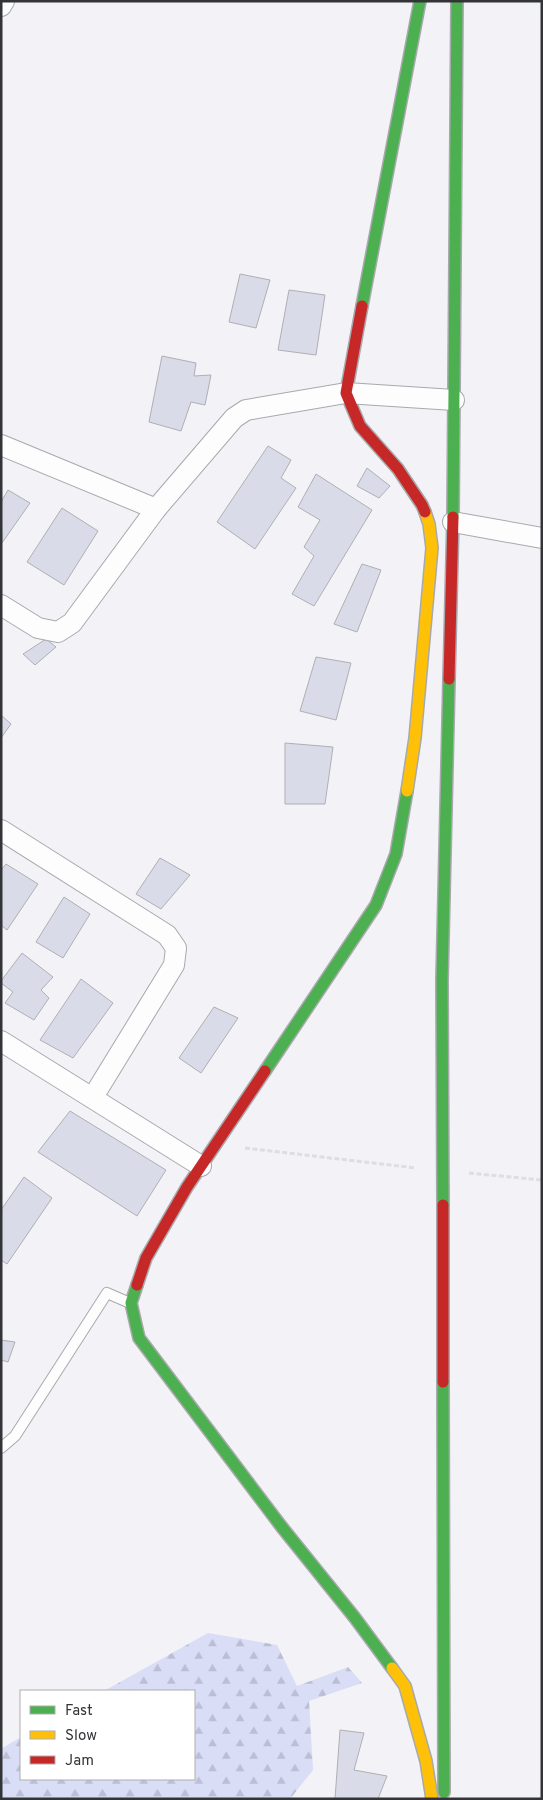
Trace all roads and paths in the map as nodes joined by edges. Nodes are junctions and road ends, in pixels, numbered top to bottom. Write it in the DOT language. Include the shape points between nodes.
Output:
graph roads {
  1 [pos="4,1"];
  2 [pos="420,1"];
  3 [pos="456,1"];
  4 [pos="1,6"];
  5 [pos="346,393"];
  6 [pos="454,400"];
  7 [pos="1,445"];
  8 [pos="156,509"];
  9 [pos="453,522"];
  10 [pos="542,538"];
  11 [pos="1,605"];
  12 [pos="1,830"];
  13 [pos="1,1041"];
  14 [pos="93,1097"];
  15 [pos="215,1145"];
  16 [pos="201,1166"];
  17 [pos="443,1171"];
  18 [pos="542,1180"];
  19 [pos="131,1303"];
  20 [pos="1,1448"];
  21 [pos="432,1799"];
  22 [pos="444,1799"];
  1 -- 4 [label="street"];
  2 -- 5 [label="street"];
  3 -- 6 [label="street"];
  5 -- 6 [label="street"];
  5 -- 8 [label="street" via="246,410 234,418"];
  5 -- 15 [label="street" via="360,426 398,470 422,505 432,548 408,787 396,854 376,905"];
  6 -- 9 [label="street"];
  7 -- 8 [label="street"];
  8 -- 11 [label="street" via="72,623 58,632 38,628"];
  9 -- 10 [label="street"];
  9 -- 17 [label="street" via="442,980"];
  12 -- 14 [label="street" via="167,935 176,948 174,965"];
  13 -- 14 [label="street"];
  14 -- 16 [label="street"];
  15 -- 16 [label="street"];
  15 -- 17 [label="path"];
  16 -- 19 [label="street" via="146,1258"];
  17 -- 18 [label="path"];
  17 -- 22 [label="street"];
  19 -- 20 [label="lane" via="106,1293 15,1436"];
  19 -- 21 [label="street" via="139,1338 281,1526 356,1618 404,1686 426,1761"];
}
